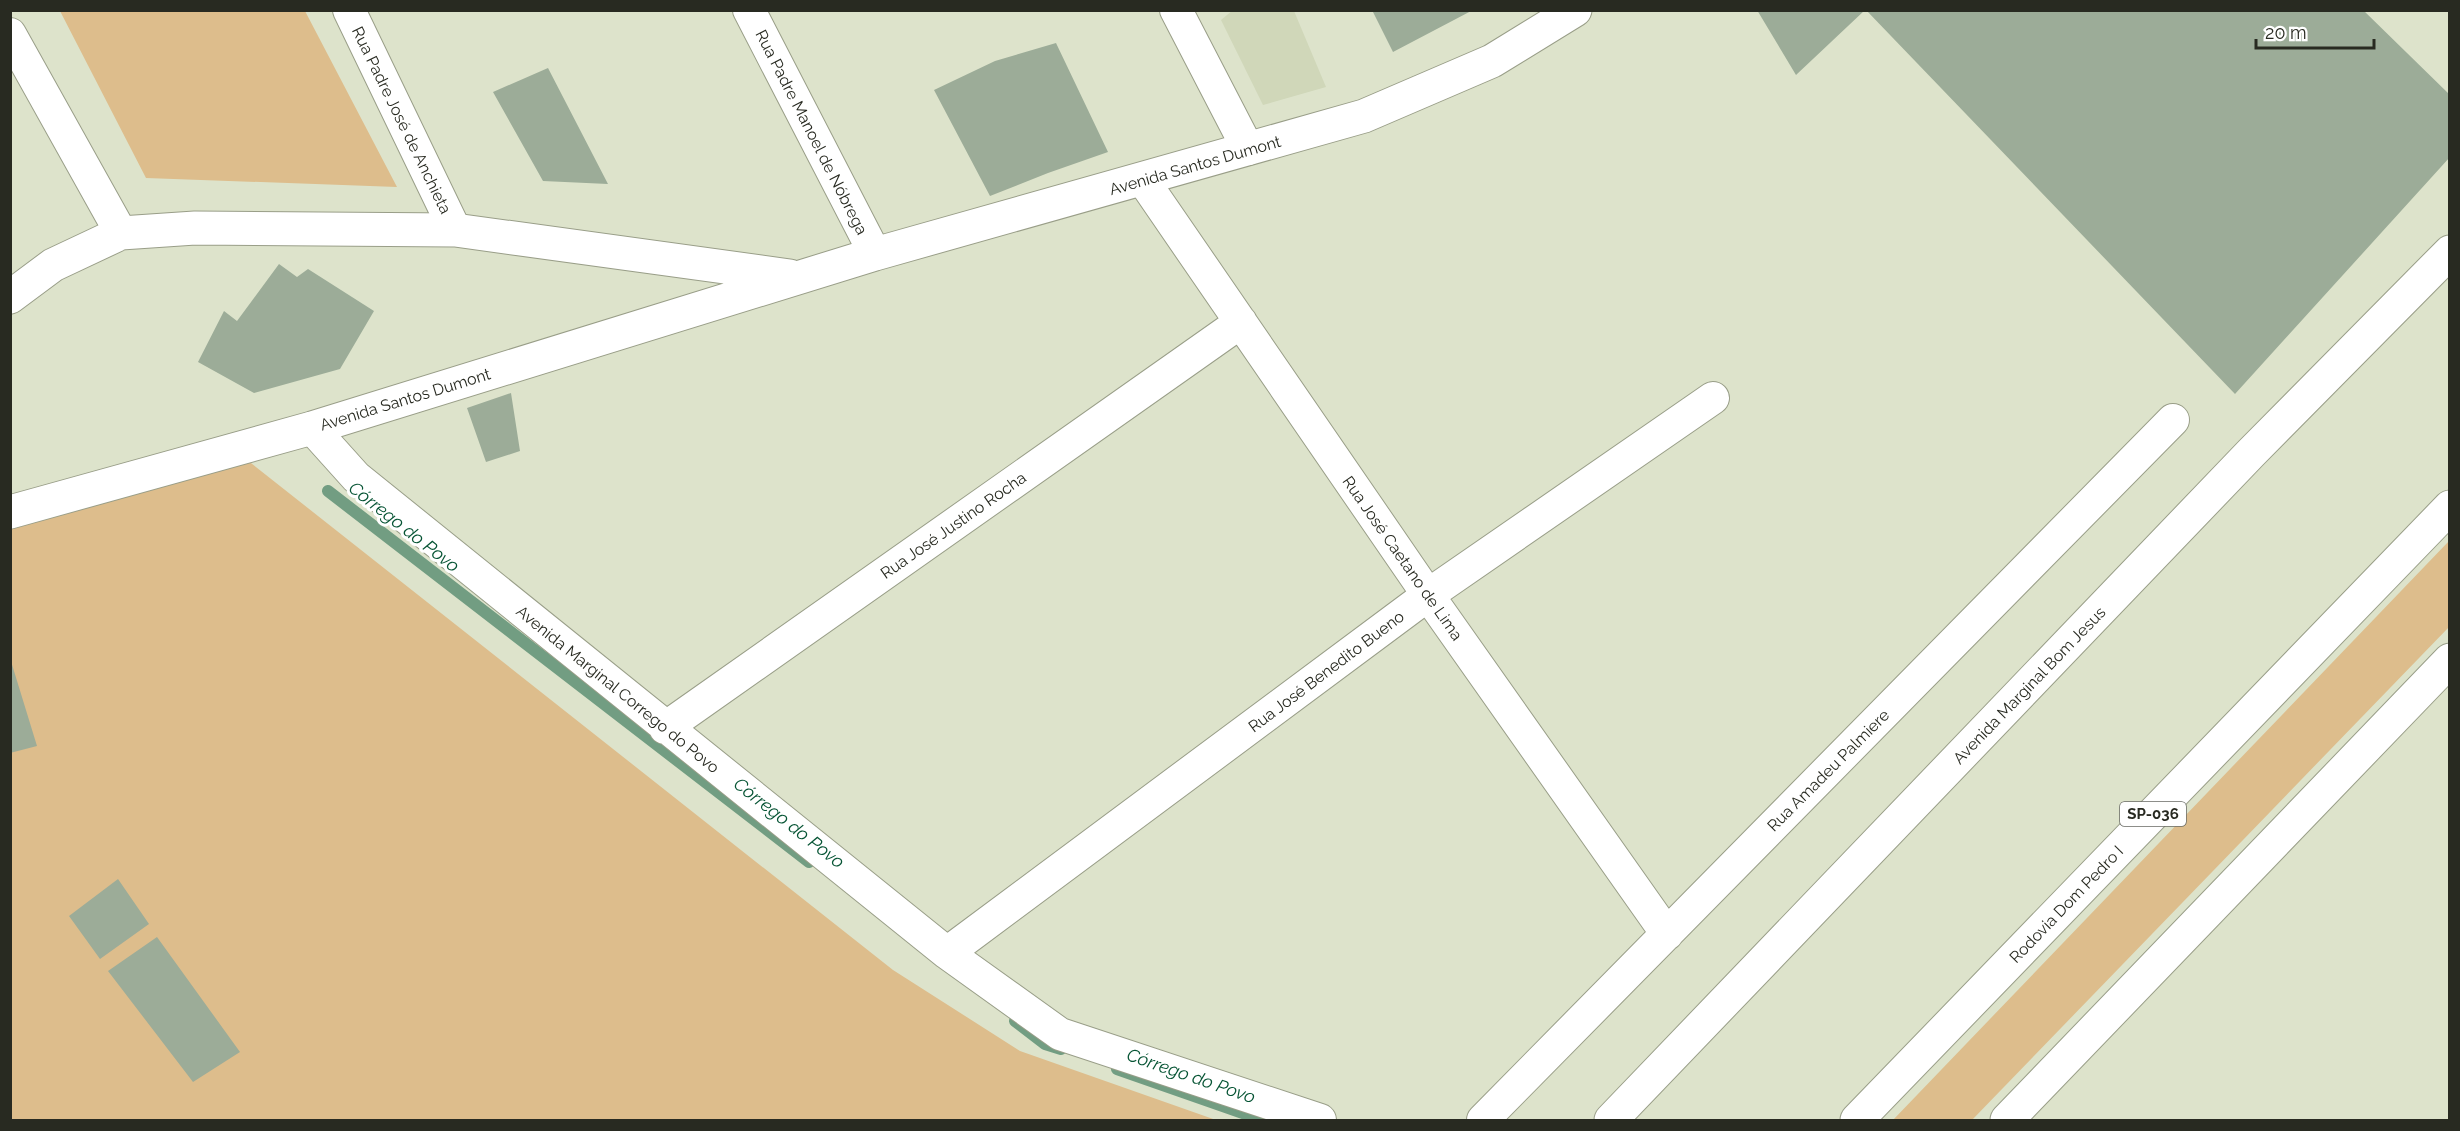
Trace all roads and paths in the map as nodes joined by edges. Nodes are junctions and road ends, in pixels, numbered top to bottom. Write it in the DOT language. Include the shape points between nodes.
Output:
graph roads {
  1 [pos="349,10"];
  2 [pos="749,10"];
  3 [pos="1176,10"];
  4 [pos="1575,10"];
  5 [pos="10,34"];
  6 [pos="1248,149"];
  7 [pos="1143,180"];
  8 [pos="455,230"];
  9 [pos="121,233"];
  10 [pos="2450,252"];
  11 [pos="875,254"];
  12 [pos="798,277"];
  13 [pos="10,297"];
  14 [pos="1241,322"];
  15 [pos="1713,398"];
  16 [pos="2173,420"];
  17 [pos="312,428"];
  18 [pos="2450,507"];
  19 [pos="10,512"];
  20 [pos="1428,595"];
  21 [pos="2450,660"];
  22 [pos="665,728"];
  23 [pos="1666,934"];
  24 [pos="946,953"];
  25 [pos="1320,1120"];
  26 [pos="1483,1120"];
  27 [pos="1611,1120"];
  28 [pos="1857,1120"];
  29 [pos="2007,1120"];
  1 -- 8 [label="street, Rua Padre José de Anchieta"];
  2 -- 11 [label="street, Rua Padre Manoel de Nóbrega"];
  3 -- 6 [label="street"];
  4 -- 6 [label="main road, Avenida Santos Dumont" via="1492,61 1364,116"];
  5 -- 9 [label="street"];
  6 -- 7 [label="main road, Avenida Santos Dumont"];
  7 -- 11 [label="main road, Avenida Santos Dumont"];
  7 -- 14 [label="street, Rua José Caetano de Lima"];
  8 -- 9 [label="main road, Avenida Santos Dumont" via="195,228"];
  8 -- 12 [label="main road, Avenida Santos Dumont"];
  9 -- 13 [label="main road, Avenida Santos Dumont" via="53,265"];
  10 -- 27 [label="main road, Avenida Marginal Bom Jesus" via="2251,453"];
  11 -- 12 [label="main road, Avenida Santos Dumont"];
  12 -- 17 [label="main road, Avenida Santos Dumont"];
  14 -- 20 [label="street, Rua José Caetano de Lima"];
  14 -- 22 [label="street, Rua José Justino Rocha"];
  15 -- 20 [label="street, Rua José Benedito Bueno"];
  16 -- 23 [label="street, Rua Amadeu Palmiere"];
  17 -- 19 [label="main road, Avenida Santos Dumont"];
  17 -- 22 [label="street, Avenida Marginal Corrego do Povo" via="356,477"];
  18 -- 28 [label="main road, Rodovia Dom Pedro I / SP-036"];
  20 -- 23 [label="street, Rua José Caetano de Lima"];
  20 -- 24 [label="street, Rua José Benedito Bueno"];
  21 -- 29 [label="main road"];
  22 -- 24 [label="street, Avenida Marginal Corrego do Povo"];
  23 -- 26 [label="street, Rua Amadeu Palmiere"];
  24 -- 25 [label="street, Avenida Marginal Corrego do Povo" via="1060,1034"];
}
